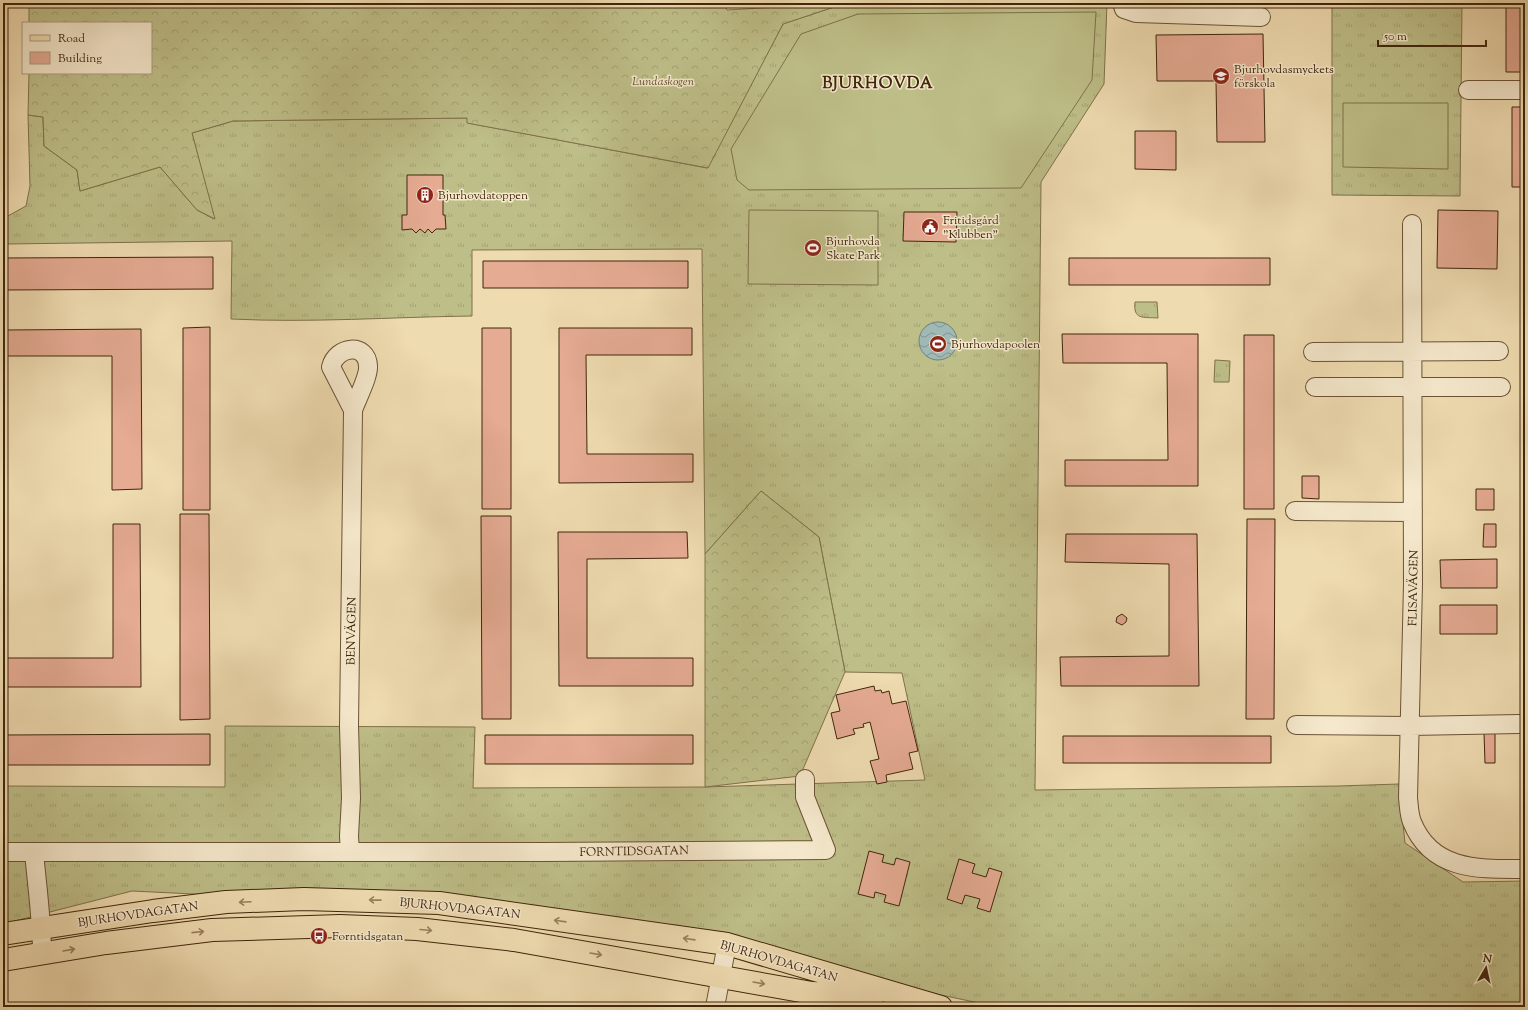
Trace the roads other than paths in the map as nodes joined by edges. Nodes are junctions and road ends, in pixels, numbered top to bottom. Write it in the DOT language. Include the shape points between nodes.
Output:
graph roads {
  1 [pos="1122,3"];
  2 [pos="1261,17"];
  3 [pos="1468,90"];
  4 [pos="1525,90"];
  5 [pos="1412,224"];
  6 [pos="1413,348"];
  7 [pos="1499,351"];
  8 [pos="1314,352"];
  9 [pos="1316,387"];
  10 [pos="1413,387"];
  11 [pos="1501,387"];
  12 [pos="353,410"];
  13 [pos="1295,512"];
  14 [pos="1413,512"];
  15 [pos="1519,724"];
  16 [pos="1296,725"];
  17 [pos="1410,726"];
  18 [pos="805,779"];
  19 [pos="3,852"];
  20 [pos="34,852"];
  21 [pos="350,852"];
  22 [pos="1525,869"];
  23 [pos="42,928"];
  24 [pos="3,934"];
  25 [pos="727,944"];
  26 [pos="42,954"];
  27 [pos="3,960"];
  28 [pos="721,976"];
  29 [pos="910,998"];
  30 [pos="716,1007"];
  31 [pos="941,1007"];
  1 -- 2 [label="street" via="1124,9 1136,12"];
  3 -- 4 [label="street"];
  5 -- 6 [label="street, FLISAVÄGEN"];
  6 -- 7 [label="street"];
  6 -- 8 [label="street"];
  6 -- 10 [label="street, FLISAVÄGEN"];
  9 -- 10 [label="street"];
  10 -- 11 [label="street"];
  10 -- 14 [label="street, FLISAVÄGEN"];
  12 -- 21 [label="street, BENVÄGEN" via="351,798 348,836"];
  13 -- 14 [label="street"];
  14 -- 17 [label="street, FLISAVÄGEN"];
  15 -- 17 [label="street"];
  16 -- 17 [label="street"];
  17 -- 22 [label="street, FLISAVÄGEN" via="1408,798 1411,821 1426,846 1444,859 1457,864 1483,869"];
  18 -- 21 [label="street, FORNTIDSGATAN" via="805,797 826,850"];
  19 -- 20 [label="street, FORNTIDSGATAN"];
  20 -- 21 [label="street, FORNTIDSGATAN"];
  20 -- 23 [label="street"];
  23 -- 24 [label="main road, BJURHOVDAGATAN"];
  25 -- 23 [label="main road, BJURHOVDAGATAN, one-way" via="439,904 359,900 226,902"];
  23 -- 26 [label="street"];
  25 -- 28 [label="street"];
  25 -- 29 [label="main road, BJURHOVDAGATAN"];
  26 -- 27 [label="main road, BJURHOVDAGATAN"];
  26 -- 28 [label="main road, BJURHOVDAGATAN, one-way" via="212,930 340,926 417,929 514,940"];
  28 -- 29 [label="main road, BJURHOVDAGATAN, one-way" via="812,993"];
  28 -- 30 [label="street"];
  29 -- 31 [label="main road, BJURHOVDAGATAN"];
}
